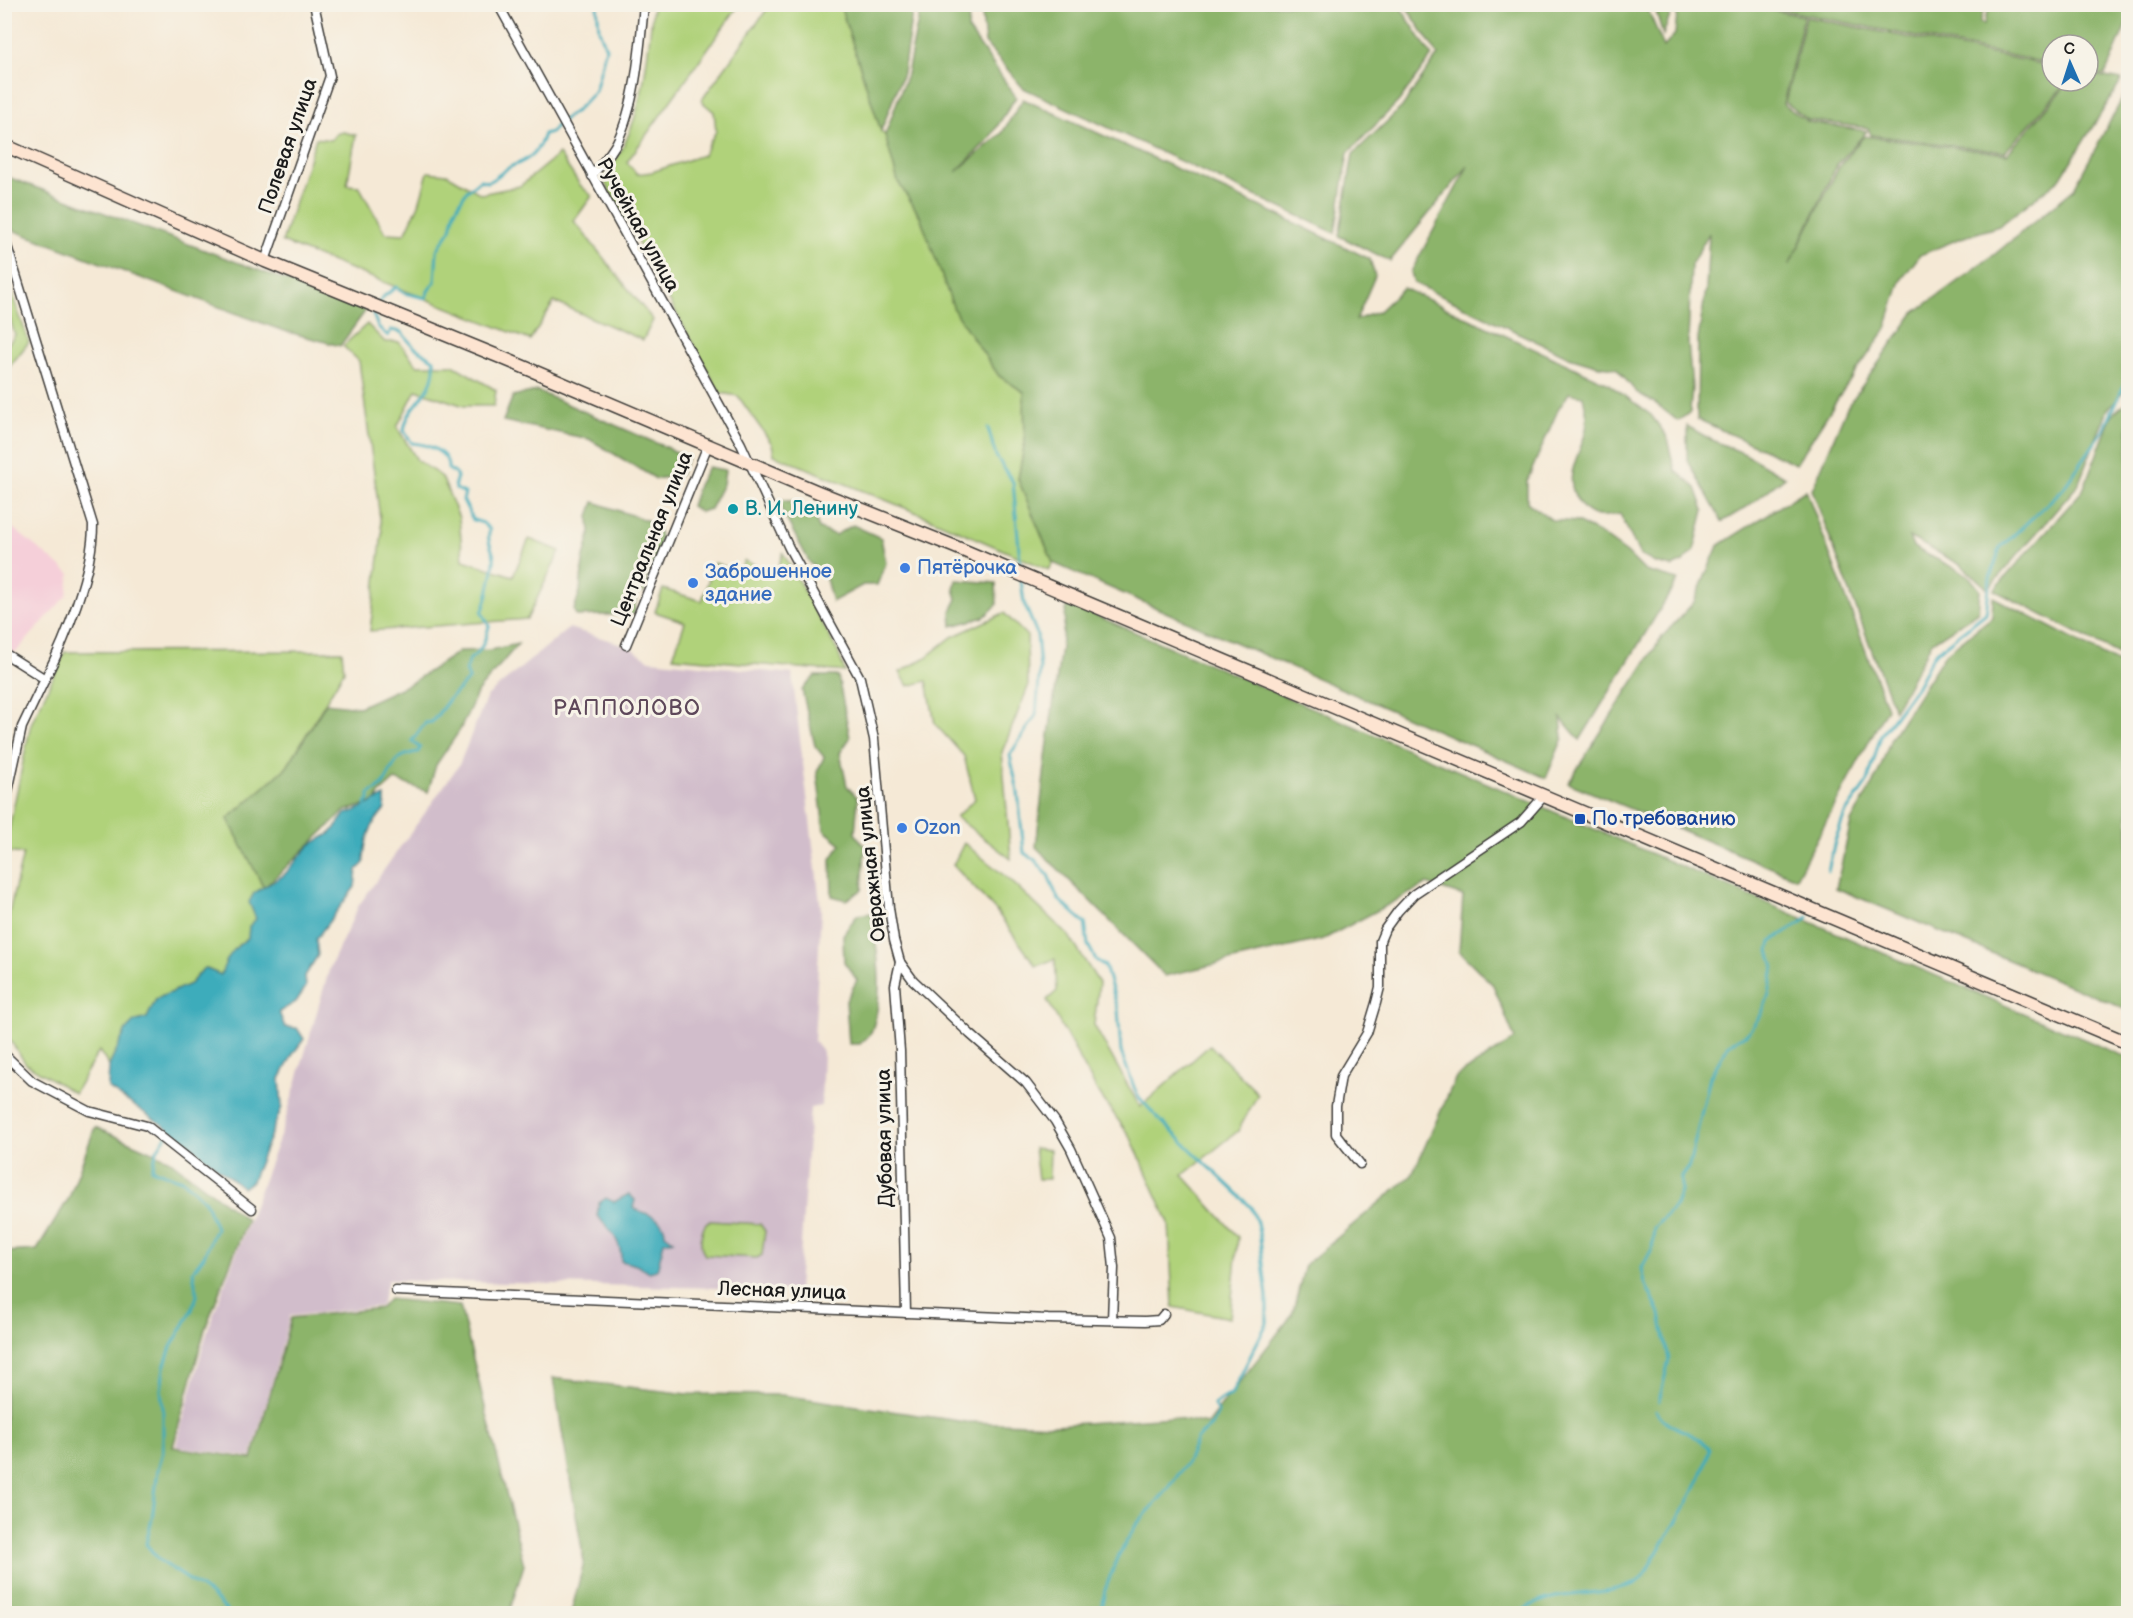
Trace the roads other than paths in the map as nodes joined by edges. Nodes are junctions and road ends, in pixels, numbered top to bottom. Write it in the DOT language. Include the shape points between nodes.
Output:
graph roads {
  1 [pos="314,4"];
  2 [pos="498,4"];
  3 [pos="644,4"];
  4 [pos="4,145"];
  5 [pos="592,176"];
  6 [pos="4,236"];
  7 [pos="265,261"];
  8 [pos="708,445"];
  9 [pos="749,462"];
  10 [pos="626,645"];
  11 [pos="4,654"];
  12 [pos="45,679"];
  13 [pos="1543,797"];
  14 [pos="4,810"];
  15 [pos="900,962"];
  16 [pos="2128,1043"];
  17 [pos="4,1054"];
  18 [pos="1360,1164"];
  19 [pos="252,1209"];
  20 [pos="396,1291"];
  21 [pos="906,1313"];
  22 [pos="1164,1314"];
  23 [pos="1112,1320"];
  1 -- 7 [label="street, Полевая улица" via="330,76"];
  2 -- 5 [label="street, Ручейная улица"];
  3 -- 5 [label="street" via="638,66 626,116 617,143"];
  4 -- 7 [label="main road"];
  5 -- 9 [label="street, Ручейная улица"];
  6 -- 12 [label="street" via="93,525 93,544 70,625"];
  7 -- 8 [label="main road"];
  8 -- 9 [label="main road"];
  8 -- 10 [label="street, Центральная улица"];
  9 -- 13 [label="main road"];
  9 -- 15 [label="street, Овражная улица" via="789,548 860,678 874,739 889,908"];
  11 -- 12 [label="street"];
  12 -- 14 [label="street" via="22,727"];
  13 -- 16 [label="main road"];
  13 -- 18 [label="street" via="1521,822 1414,894 1385,929 1380,941 1376,1003 1367,1033 1341,1076 1336,1106 1336,1134"];
  15 -- 21 [label="street, Дубовая улица" via="895,985"];
  15 -- 23 [label="street, Овражная улица" via="913,980 1026,1083 1056,1121 1111,1238"];
  17 -- 19 [label="street" via="32,1081 89,1111 147,1126"];
  20 -- 21 [label="street, Лесная улица"];
  21 -- 23 [label="street, Лесная улица"];
  22 -- 23 [label="street, Лесная улица" via="1159,1320"];
}
